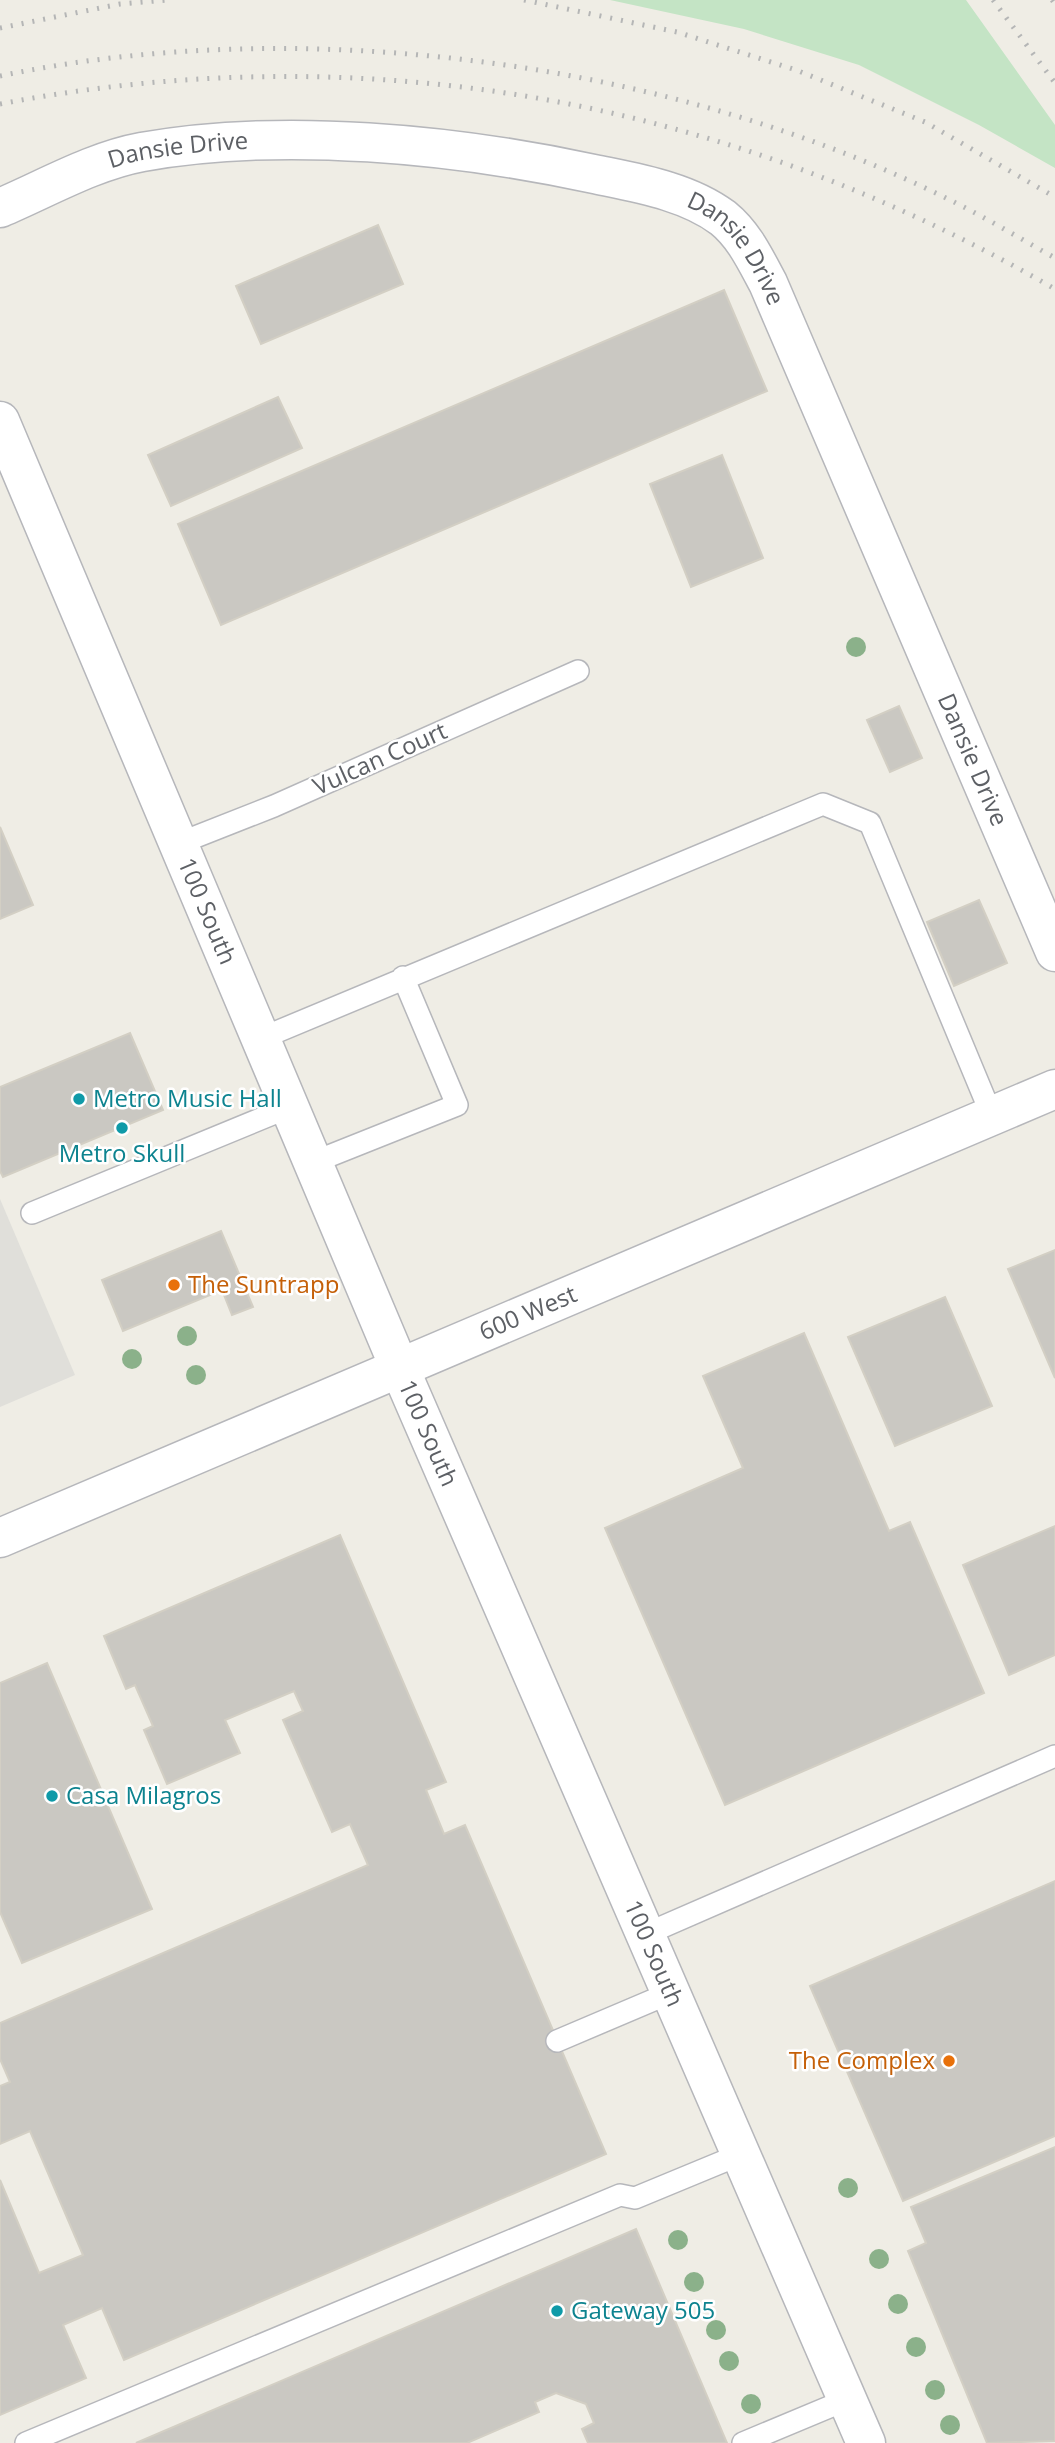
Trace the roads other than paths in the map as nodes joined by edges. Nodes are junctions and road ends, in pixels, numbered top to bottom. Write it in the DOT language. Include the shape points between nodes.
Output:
graph roads {
  1 [pos="0,208"];
  2 [pos="0,421"];
  3 [pos="579,671"];
  4 [pos="180,843"];
  5 [pos="1055,952"];
  6 [pos="403,977"];
  7 [pos="262,1038"];
  8 [pos="1055,1089"];
  9 [pos="292,1106"];
  10 [pos="992,1116"];
  11 [pos="314,1161"];
  12 [pos="32,1213"];
  13 [pos="400,1369"];
  14 [pos="0,1538"];
  15 [pos="1055,1756"];
  16 [pos="646,1934"];
  17 [pos="670,1993"];
  18 [pos="557,2041"];
  19 [pos="740,2155"];
  20 [pos="846,2400"];
  21 [pos="26,2443"];
  22 [pos="743,2443"];
  23 [pos="866,2443"];
  1 -- 5 [label="street, Dansie Drive" via="107,162 140,153 208,143 339,141 462,150 545,163 685,197 722,218 746,243 768,283"];
  2 -- 4 [label="street, 100 South"];
  3 -- 4 [label="lane, Vulcan Court"];
  4 -- 7 [label="street, 100 South"];
  6 -- 7 [label="lane"];
  6 -- 10 [label="lane" via="823,804 870,824"];
  6 -- 11 [label="lane" via="457,1105"];
  7 -- 9 [label="street, 100 South"];
  8 -- 10 [label="street, 600 West"];
  9 -- 11 [label="street, 100 South"];
  9 -- 12 [label="lane"];
  10 -- 13 [label="street, 600 West"];
  11 -- 13 [label="street, 100 South"];
  13 -- 14 [label="street, 600 West"];
  13 -- 16 [label="street, 100 South"];
  15 -- 16 [label="lane"];
  16 -- 17 [label="street, 100 South"];
  17 -- 18 [label="lane"];
  17 -- 19 [label="street, 100 South"];
  19 -- 20 [label="street, 100 South"];
  19 -- 21 [label="lane" via="635,2198 620,2195"];
  20 -- 22 [label="lane"];
  20 -- 23 [label="street, 100 South"];
}
